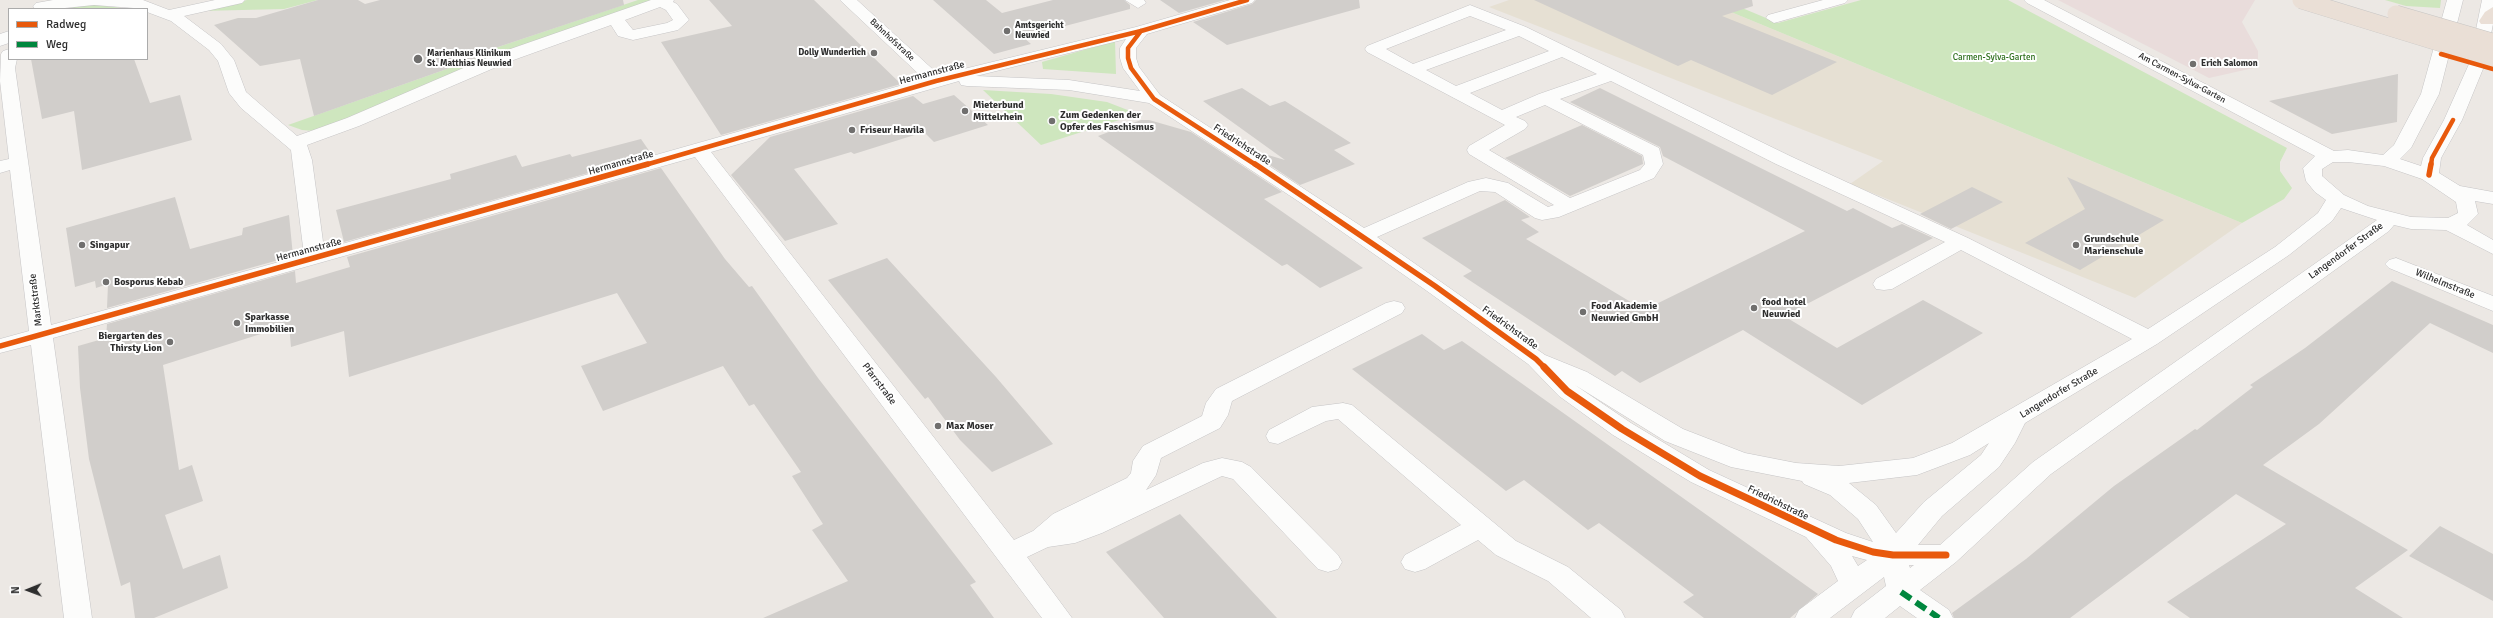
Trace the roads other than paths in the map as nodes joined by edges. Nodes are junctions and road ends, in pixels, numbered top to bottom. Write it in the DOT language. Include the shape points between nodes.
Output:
graph roads {
  1 [pos="237,0"];
  2 [pos="848,0"];
  3 [pos="1247,0"];
  4 [pos="1840,0"];
  5 [pos="2032,0"];
  6 [pos="2301,0"];
  7 [pos="2350,0"];
  8 [pos="2455,0"];
  9 [pos="2490,0"];
  10 [pos="663,1"];
  11 [pos="42,5"];
  12 [pos="170,14"];
  13 [pos="2490,17"];
  14 [pos="1774,18"];
  15 [pos="613,19"];
  16 [pos="1520,30"];
  17 [pos="1141,31"];
  18 [pos="2493,42"];
  19 [pos="1563,51"];
  20 [pos="2485,61"];
  21 [pos="5,63"];
  22 [pos="1412,70"];
  23 [pos="1612,75"];
  24 [pos="936,81"];
  25 [pos="1455,93"];
  26 [pos="1545,98"];
  27 [pos="1154,99"];
  28 [pos="1501,117"];
  29 [pos="8,144"];
  30 [pos="300,151"];
  31 [pos="700,151"];
  32 [pos="2331,157"];
  33 [pos="2387,161"];
  34 [pos="19,162"];
  35 [pos="0,167"];
  36 [pos="2430,175"];
  37 [pos="2456,191"];
  38 [pos="2337,198"];
  39 [pos="2493,198"];
  40 [pos="1569,206"];
  41 [pos="2468,207"];
  42 [pos="2493,210"];
  43 [pos="2388,219"];
  44 [pos="2450,224"];
  45 [pos="1362,236"];
  46 [pos="1961,242"];
  47 [pos="2493,248"];
  48 [pos="315,259"];
  49 [pos="2396,264"];
  50 [pos="1884,284"];
  51 [pos="2493,304"];
  52 [pos="1394,308"];
  53 [pos="40,336"];
  54 [pos="2149,339"];
  55 [pos="0,346"];
  56 [pos="1536,359"];
  57 [pos="2014,420"];
  58 [pos="1278,436"];
  59 [pos="1796,472"];
  60 [pos="1480,526"];
  61 [pos="1815,532"];
  62 [pos="1043,538"];
  63 [pos="1009,554"];
  64 [pos="1893,555"];
  65 [pos="1946,555"];
  66 [pos="1328,562"];
  67 [pos="1415,562"];
  68 [pos="1854,585"];
  69 [pos="1901,592"];
  70 [pos="78,618"];
  71 [pos="1058,618"];
  72 [pos="1611,618"];
  73 [pos="1809,618"];
  74 [pos="1865,618"];
  75 [pos="1939,618"];
  1 -- 12 [label="street"];
  2 -- 24 [label="street, Bahnhofstraße"];
  3 -- 17 [label="street, Hermannstraße"];
  4 -- 14 [label="street"];
  5 -- 32 [label="street, Am Carmen-Sylva-Garten"];
  6 -- 20 [label="highway, bridge"];
  7 -- 18 [label="highway, bridge"];
  8 -- 33 [label="street" via="2430,94 2402,148"];
  9 -- 13 [label="street"];
  10 -- 15 [label="street"];
  10 -- 15 [label="street" via="672,7 681,20 672,27 633,35 624,33 620,24"];
  11 -- 12 [label="street" via="117,0 140,4"];
  12 -- 30 [label="street" via="216,46 226,60 238,93 246,104"];
  13 -- 20 [label="street"];
  15 -- 30 [label="street" via="502,58 343,127"];
  16 -- 19 [label="street"];
  16 -- 22 [label="street"];
  16 -- 22 [label="street" via="1470,10 1373,49"];
  17 -- 24 [label="street, Hermannstraße"];
  17 -- 27 [label="street, Friedrichstraße" via="1128,48 1128,58 1131,68"];
  19 -- 23 [label="street"];
  19 -- 25 [label="street"];
  20 -- 36 [label="street" via="2432,158"];
  21 -- 29 [label="street, Marktstraße"];
  22 -- 25 [label="street"];
  23 -- 26 [label="street"];
  23 -- 46 [label="street" via="1782,160"];
  24 -- 27 [label="street, Friedrichstraße" via="1069,85"];
  24 -- 31 [label="street, Hermannstraße"];
  25 -- 28 [label="street"];
  26 -- 28 [label="street"];
  26 -- 40 [label="street" via="1652,152 1654,164 1648,174"];
  27 -- 45 [label="street, Friedrichstraße"];
  28 -- 40 [label="street" via="1519,125 1476,150"];
  29 -- 34 [label="street, Marktstraße"];
  30 -- 48 [label="street"];
  31 -- 48 [label="street, Hermannstraße"];
  31 -- 63 [label="street, Pfarrstraße"];
  32 -- 33 [label="street, Langendorfer Straße" via="2366,157"];
  32 -- 38 [label="street, Langendorfer Straße" via="2319,161 2312,168 2313,177 2322,188"];
  33 -- 36 [label="street, Langendorfer Straße"];
  34 -- 35 [label="street"];
  34 -- 53 [label="street, Marktstraße"];
  36 -- 37 [label="street, Langendorfer Straße"];
  37 -- 39 [label="street"];
  37 -- 41 [label="street, Langendorfer Straße" via="2465,199"];
  38 -- 43 [label="street, Langendorfer Straße"];
  38 -- 54 [label="street, Langendorfer Straße" via="2325,216 2282,251"];
  40 -- 45 [label="street" via="1542,214 1501,187 1486,184 1475,186"];
  41 -- 42 [label="street"];
  41 -- 44 [label="street, Langendorfer Straße" via="2468,214 2462,220"];
  43 -- 44 [label="street, Langendorfer Straße" via="2433,225"];
  43 -- 65 [label="street, Langendorfer Straße" via="2382,227 2042,468"];
  44 -- 47 [label="street"];
  45 -- 56 [label="street, Friedrichstraße"];
  46 -- 50 [label="street"];
  46 -- 54 [label="street"];
  48 -- 53 [label="street, Hermannstraße"];
  49 -- 51 [label="street, Wilhelmstraße"];
  52 -- 62 [label="street" via="1224,395 1218,403 1212,422 1152,452 1146,461 1143,475 1136,484 1062,521"];
  53 -- 55 [label="street, Hermannstraße"];
  53 -- 70 [label="street, Marktstraße"];
  54 -- 57 [label="street, Langendorfer Straße"];
  56 -- 59 [label="street, Friedrichstraße" via="1579,378 1656,425 1696,445 1740,461"];
  56 -- 61 [label="street, Friedrichstraße" via="1567,391 1676,463"];
  57 -- 59 [label="street, Friedrichstraße" via="1961,449 1917,466 1855,475"];
  57 -- 64 [label="street, Langendorfer Straße" via="1996,454 1974,477 1934,510"];
  58 -- 60 [label="street" via="1321,413 1343,411"];
  59 -- 64 [label="street, Friedrichstraße" via="1839,490 1857,503 1877,524"];
  60 -- 67 [label="street"];
  60 -- 72 [label="street" via="1506,548 1558,574"];
  61 -- 64 [label="street, Friedrichstraße" via="1856,547"];
  61 -- 68 [label="street, Friedrichstraße" via="1831,547"];
  62 -- 63 [label="street"];
  62 -- 66 [label="street" via="1075,533 1093,526 1212,469 1222,467 1233,468 1242,473"];
  63 -- 71 [label="street, Pfarrstraße"];
  64 -- 65 [label="street, Friedrichstraße"];
  64 -- 68 [label="street, Langendorfer Straße"];
  64 -- 69 [label="street, Friedrichstraße"];
  65 -- 69 [label="street, Langendorfer Straße"];
  68 -- 73 [label="street, Langendorfer Straße"];
  69 -- 74 [label="street, Langendorfer Straße"];
  69 -- 75 [label="street"];
}
